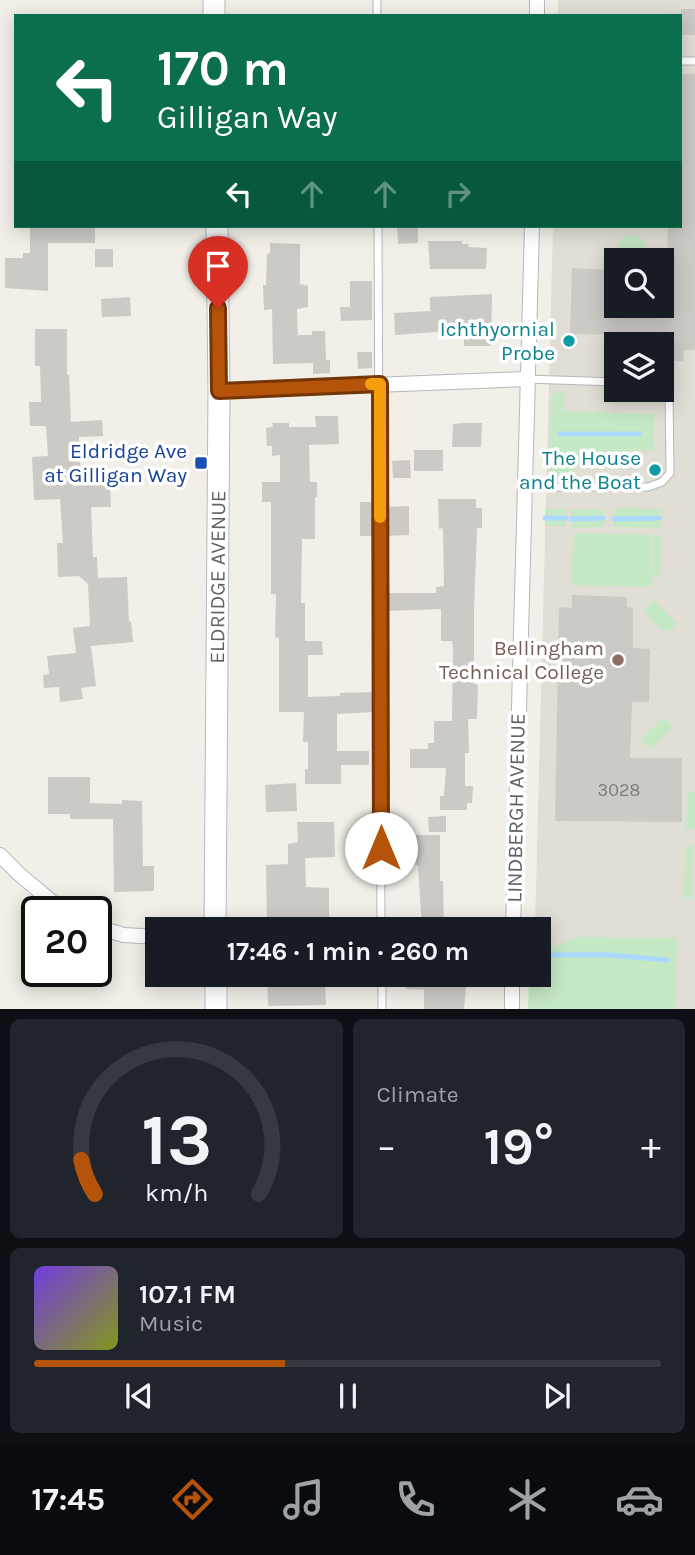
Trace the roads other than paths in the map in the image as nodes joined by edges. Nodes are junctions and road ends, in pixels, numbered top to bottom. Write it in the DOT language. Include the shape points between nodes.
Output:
graph roads {
  1 [pos="217,228"];
  2 [pos="378,228"];
  3 [pos="532,228"];
  4 [pos="526,379"];
  5 [pos="604,382"];
  6 [pos="380,384"];
  7 [pos="219,391"];
  8 [pos="668,402"];
  9 [pos="524,487"];
  10 [pos="0,855"];
  11 [pos="45,896"];
  12 [pos="215,917"];
  13 [pos="382,917"];
  14 [pos="513,917"];
  15 [pos="112,932"];
  16 [pos="145,936"];
  17 [pos="216,987"];
  18 [pos="382,987"];
  19 [pos="512,987"];
  20 [pos="216,1009"];
  21 [pos="382,1009"];
  22 [pos="512,1009"];
  1 -- 7 [label="main road, ELDRIDGE AVENUE"];
  2 -- 6 [label="lane"];
  3 -- 4 [label="street, LINDBERGH AVENUE"];
  4 -- 5 [label="lane"];
  4 -- 6 [label="street"];
  4 -- 9 [label="street, LINDBERGH AVENUE"];
  6 -- 7 [label="street"];
  6 -- 13 [label="lane"];
  7 -- 12 [label="main road, ELDRIDGE AVENUE"];
  8 -- 9 [label="lane" via="670,473 662,482 648,487"];
  9 -- 14 [label="street, LINDBERGH AVENUE"];
  10 -- 11 [label="street"];
  15 -- 16 [label="street"];
  17 -- 20 [label="main road"];
  18 -- 21 [label="lane"];
  19 -- 22 [label="street"];
}
